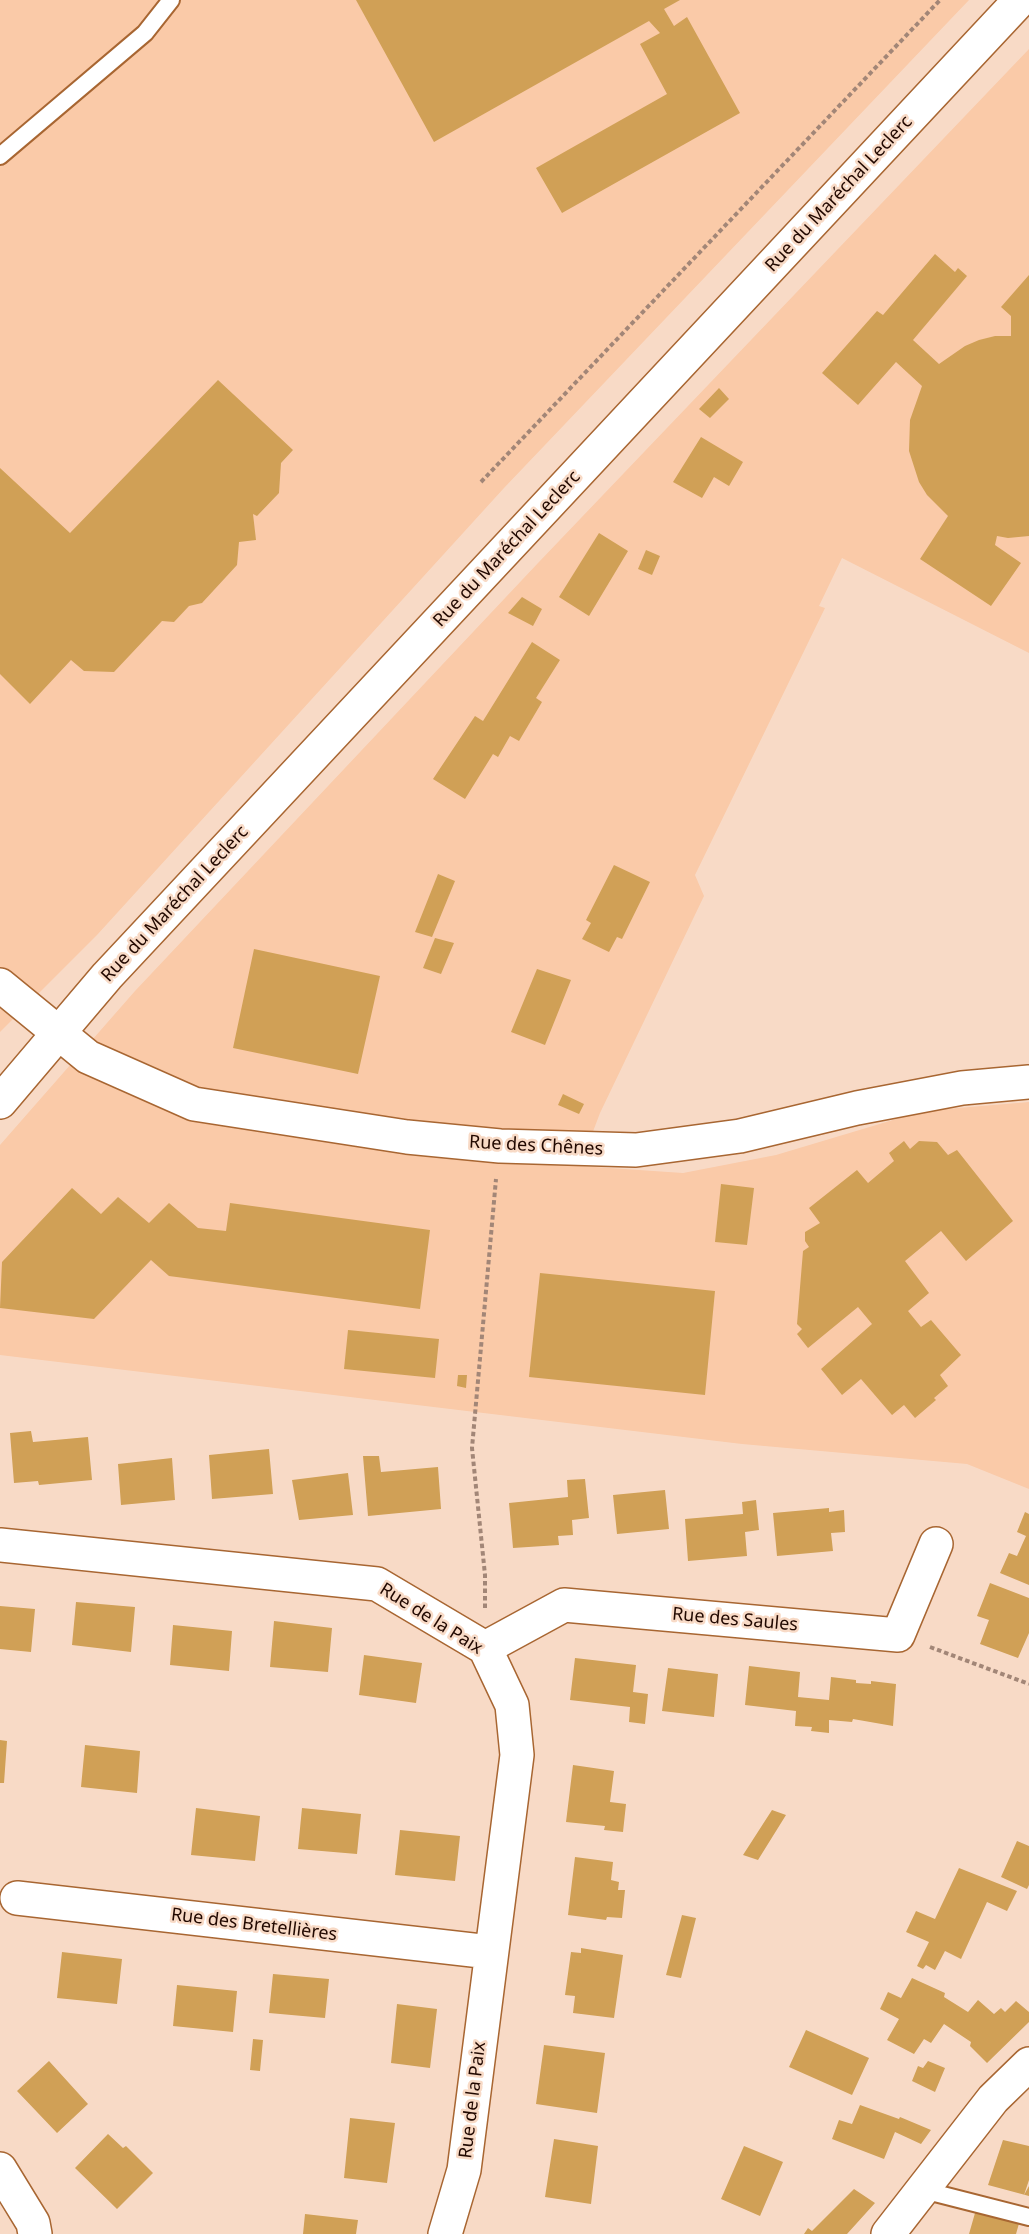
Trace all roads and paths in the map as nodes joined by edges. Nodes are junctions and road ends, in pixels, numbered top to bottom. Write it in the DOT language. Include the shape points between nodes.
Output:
graph roads {
  1 [pos="171,0"];
  2 [pos="940,0"];
  3 [pos="1020,0"];
  4 [pos="0,156"];
  5 [pos="481,482"];
  6 [pos="0,985"];
  7 [pos="57,1033"];
  8 [pos="1029,1082"];
  9 [pos="0,1102"];
  10 [pos="500,1146"];
  11 [pos="936,1544"];
  12 [pos="0,1545"];
  13 [pos="898,1635"];
  14 [pos="485,1648"];
  15 [pos="1029,1684"];
  16 [pos="17,1898"];
  17 [pos="490,1952"];
  18 [pos="1029,2064"];
  19 [pos="0,2169"];
  20 [pos="923,2190"];
  21 [pos="1029,2217"];
  22 [pos="35,2234"];
  23 [pos="445,2234"];
  24 [pos="888,2234"];
  1 -- 4 [label="lane" via="145,33"];
  2 -- 5 [label="path"];
  3 -- 7 [label="street, Rue du Maréchal Leclerc"];
  6 -- 7 [label="street, Rue des Chênes"];
  7 -- 9 [label="street, Rue du Maréchal Leclerc"];
  7 -- 10 [label="street, Rue des Chênes" via="88,1057 194,1104 407,1137"];
  8 -- 10 [label="street, Rue des Chênes" via="962,1088 740,1136 636,1150"];
  10 -- 14 [label="path" via="472,1448 485,1575"];
  11 -- 13 [label="street"];
  12 -- 14 [label="street, Rue de la Paix" via="377,1584"];
  13 -- 14 [label="street, Rue des Saules" via="564,1605"];
  13 -- 15 [label="path"];
  14 -- 17 [label="street, Rue de la Paix" via="512,1705 517,1755"];
  16 -- 17 [label="street, Rue des Bretellières"];
  17 -- 23 [label="street, Rue de la Paix" via="464,2169"];
  18 -- 20 [label="street" via="993,2099"];
  19 -- 22 [label="street" via="33,2223"];
  20 -- 21 [label="lane"];
  20 -- 24 [label="street"];
}
